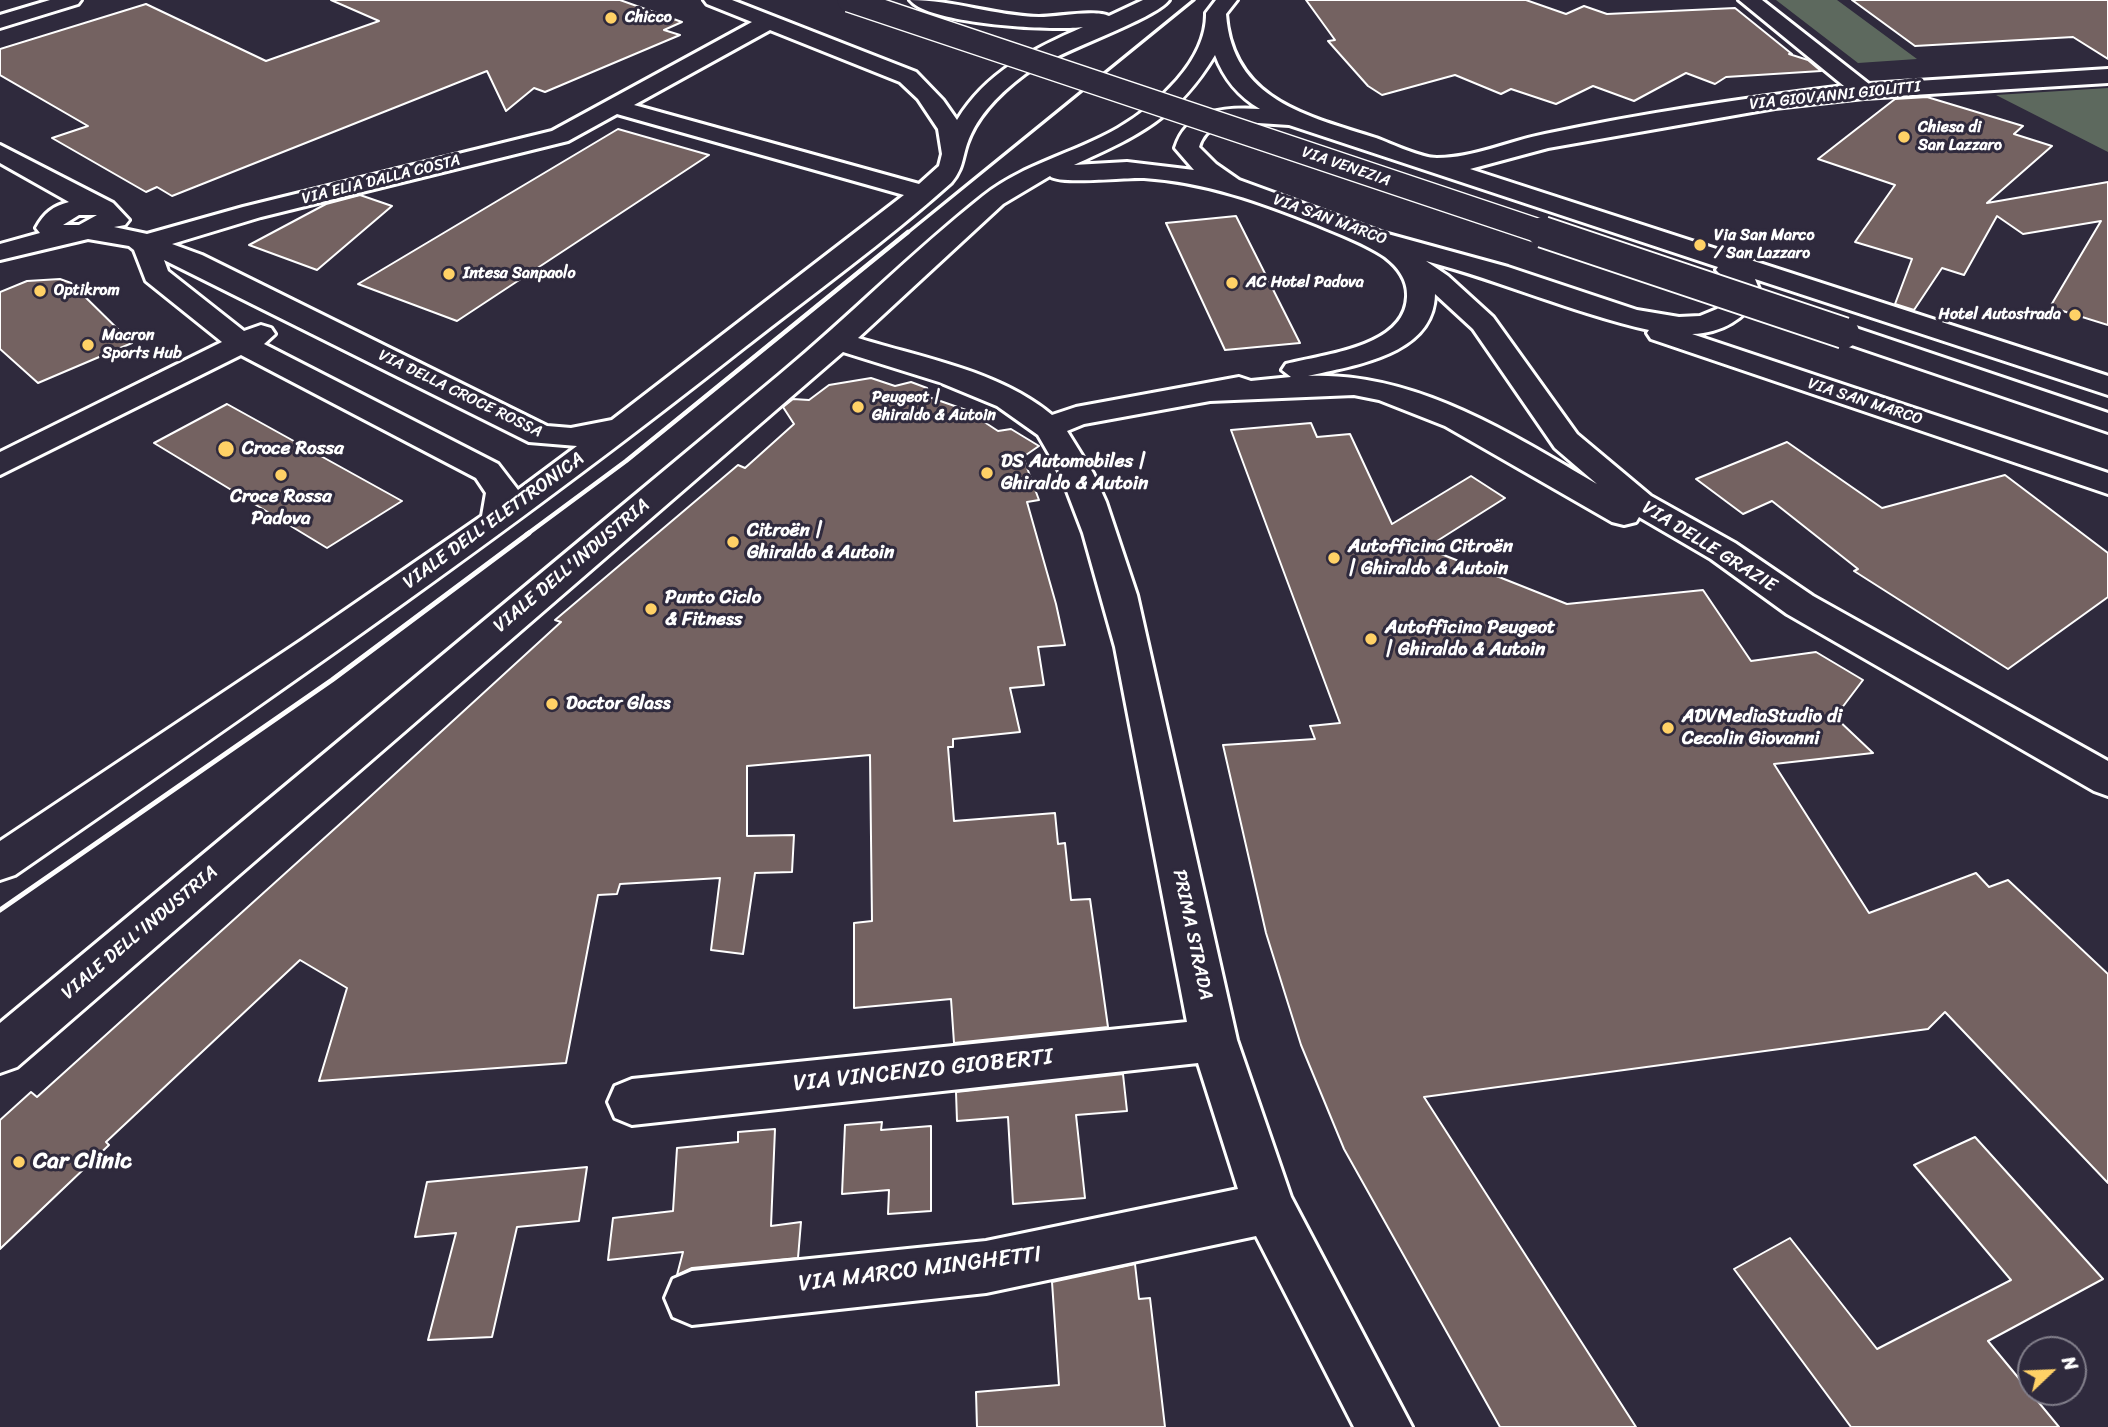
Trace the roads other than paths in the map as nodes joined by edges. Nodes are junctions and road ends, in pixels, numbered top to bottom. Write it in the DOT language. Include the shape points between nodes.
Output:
graph roads {
  1 [pos="71,0"];
  2 [pos="714,0"];
  3 [pos="849,0"];
  4 [pos="920,0"];
  5 [pos="1227,0"];
  6 [pos="1749,0"];
  7 [pos="1150,5"];
  8 [pos="770,21"];
  9 [pos="0,22"];
  10 [pos="1217,34"];
  11 [pos="2108,76"];
  12 [pos="1864,90"];
  13 [pos="614,106"];
  14 [pos="1296,120"];
  15 [pos="1565,139"];
  16 [pos="954,146"];
  17 [pos="0,152"];
  18 [pos="1427,163"];
  19 [pos="43,179"];
  20 [pos="1235,186"];
  21 [pos="1012,187"];
  22 [pos="923,193"];
  23 [pos="79,220"];
  24 [pos="1600,220"];
  25 [pos="1374,238"];
  26 [pos="141,243"];
  27 [pos="0,251"];
  28 [pos="1700,251"];
  29 [pos="1409,262"];
  30 [pos="299,315"];
  31 [pos="1625,315"];
  32 [pos="838,341"];
  33 [pos="242,344"];
  34 [pos="2108,386"];
  35 [pos="1216,393"];
  36 [pos="2108,423"];
  37 [pos="627,425"];
  38 [pos="1048,427"];
  39 [pos="0,465"];
  40 [pos="2108,484"];
  41 [pos="497,520"];
  42 [pos="1800,605"];
  43 [pos="2108,780"];
  44 [pos="0,863"];
  45 [pos="1214,1040"];
  46 [pos="0,1052"];
  47 [pos="632,1102"];
  48 [pos="1269,1208"];
  49 [pos="692,1298"];
  50 [pos="1384,1427"];
  1 -- 9 [label="street"];
  2 -- 8 [label="street"];
  3 -- 36 [label="street, VIA VENEZIA, bridge"];
  4 -- 7 [label="street" via="984,19 1033,24 1097,20"];
  5 -- 10 [label="street, VIALE DELL'INDUSTRIA" via="1216,13"];
  6 -- 12 [label="street"];
  7 -- 16 [label="street" via="1023,68 984,99"];
  8 -- 13 [label="street, VIA ELIA DALLA COSTA"];
  8 -- 16 [label="street" via="908,77 940,110"];
  10 -- 14 [label="street, VIA SAN MARCO" via="1232,71 1250,93"];
  10 -- 21 [label="street, VIALE DELL'INDUSTRIA" via="1186,84 1160,107 1126,132"];
  11 -- 12 [label="street, VIA GIOVANNI GIOLITTI"];
  12 -- 15 [label="street, VIA GIOVANNI GIOLITTI" via="1698,112"];
  13 -- 22 [label="street"];
  13 -- 26 [label="street, VIA ELIA DALLA COSTA" via="560,136"];
  14 -- 18 [label="street, VIA SAN MARCO"];
  14 -- 20 [label="street, VIA SAN MARCO" via="1234,114 1195,130 1187,148 1206,169"];
  15 -- 18 [label="street, VIA GIOVANNI GIOLITTI" via="1475,161"];
  15 -- 24 [label="street" via="1547,150 1545,170 1572,202"];
  16 -- 22 [label="street, VIALE DELL'ELETTRONICA" via="951,165"];
  17 -- 19 [label="street, VIA DELLA CROCE ROSSA"];
  18 -- 24 [label="street, VIA SAN MARCO"];
  19 -- 23 [label="street, VIA DELLA CROCE ROSSA"];
  19 -- 23 [label="street, VIA DELLA CROCE ROSSA" via="58,202"];
  20 -- 21 [label="street, VIA SAN MARCO" via="1151,169 1115,168 1051,175"];
  20 -- 25 [label="street, VIA SAN MARCO"];
  21 -- 32 [label="street, VIALE DELL'INDUSTRIA" via="962,226"];
  22 -- 37 [label="street, VIALE DELL'ELETTRONICA"];
  23 -- 26 [label="street, VIA DELLA CROCE ROSSA"];
  23 -- 27 [label="street"];
  24 -- 28 [label="street, VIA SAN MARCO"];
  25 -- 29 [label="street, VIA DELLE GRAZIE"];
  25 -- 31 [label="street, VIA SAN MARCO" via="1489,268"];
  26 -- 30 [label="street, VIA DELLA CROCE ROSSA" via="192,261"];
  26 -- 33 [label="street" via="156,275"];
  28 -- 31 [label="street, VIA SAN MARCO" via="1742,280 1746,294 1731,313 1697,325"];
  28 -- 34 [label="street, VIA SAN MARCO"];
  29 -- 35 [label="street" via="1420,284 1420,304 1416,322 1398,339 1362,356"];
  29 -- 42 [label="street, VIA DELLE GRAZIE" via="1483,323 1566,441 1598,470 1639,503 1723,551"];
  30 -- 33 [label="street"];
  30 -- 37 [label="street, VIA DELLA CROCE ROSSA" via="540,435 584,437"];
  31 -- 40 [label="street, VIA SAN MARCO" via="1646,328 1744,363"];
  32 -- 38 [label="street, PRIMA STRADA" via="1003,396"];
  32 -- 46 [label="street, VIALE DELL'INDUSTRIA"];
  33 -- 39 [label="street"];
  33 -- 41 [label="street" via="487,471 505,497"];
  35 -- 38 [label="street" via="1076,416"];
  35 -- 42 [label="street" via="1356,386 1408,400 1456,419 1704,560"];
  37 -- 41 [label="street, VIALE DELL'ELETTRONICA"];
  38 -- 45 [label="street, PRIMA STRADA" via="1073,464 1118,585"];
  41 -- 44 [label="street, VIALE DELL'ELETTRONICA"];
  42 -- 43 [label="street, VIA DELLE GRAZIE"];
  45 -- 47 [label="street, VIA VINCENZO GIOBERTI"];
  45 -- 48 [label="street, PRIMA STRADA"];
  48 -- 49 [label="street, VIA MARCO MINGHETTI" via="986,1267"];
  48 -- 50 [label="street, PRIMA STRADA"];
}
